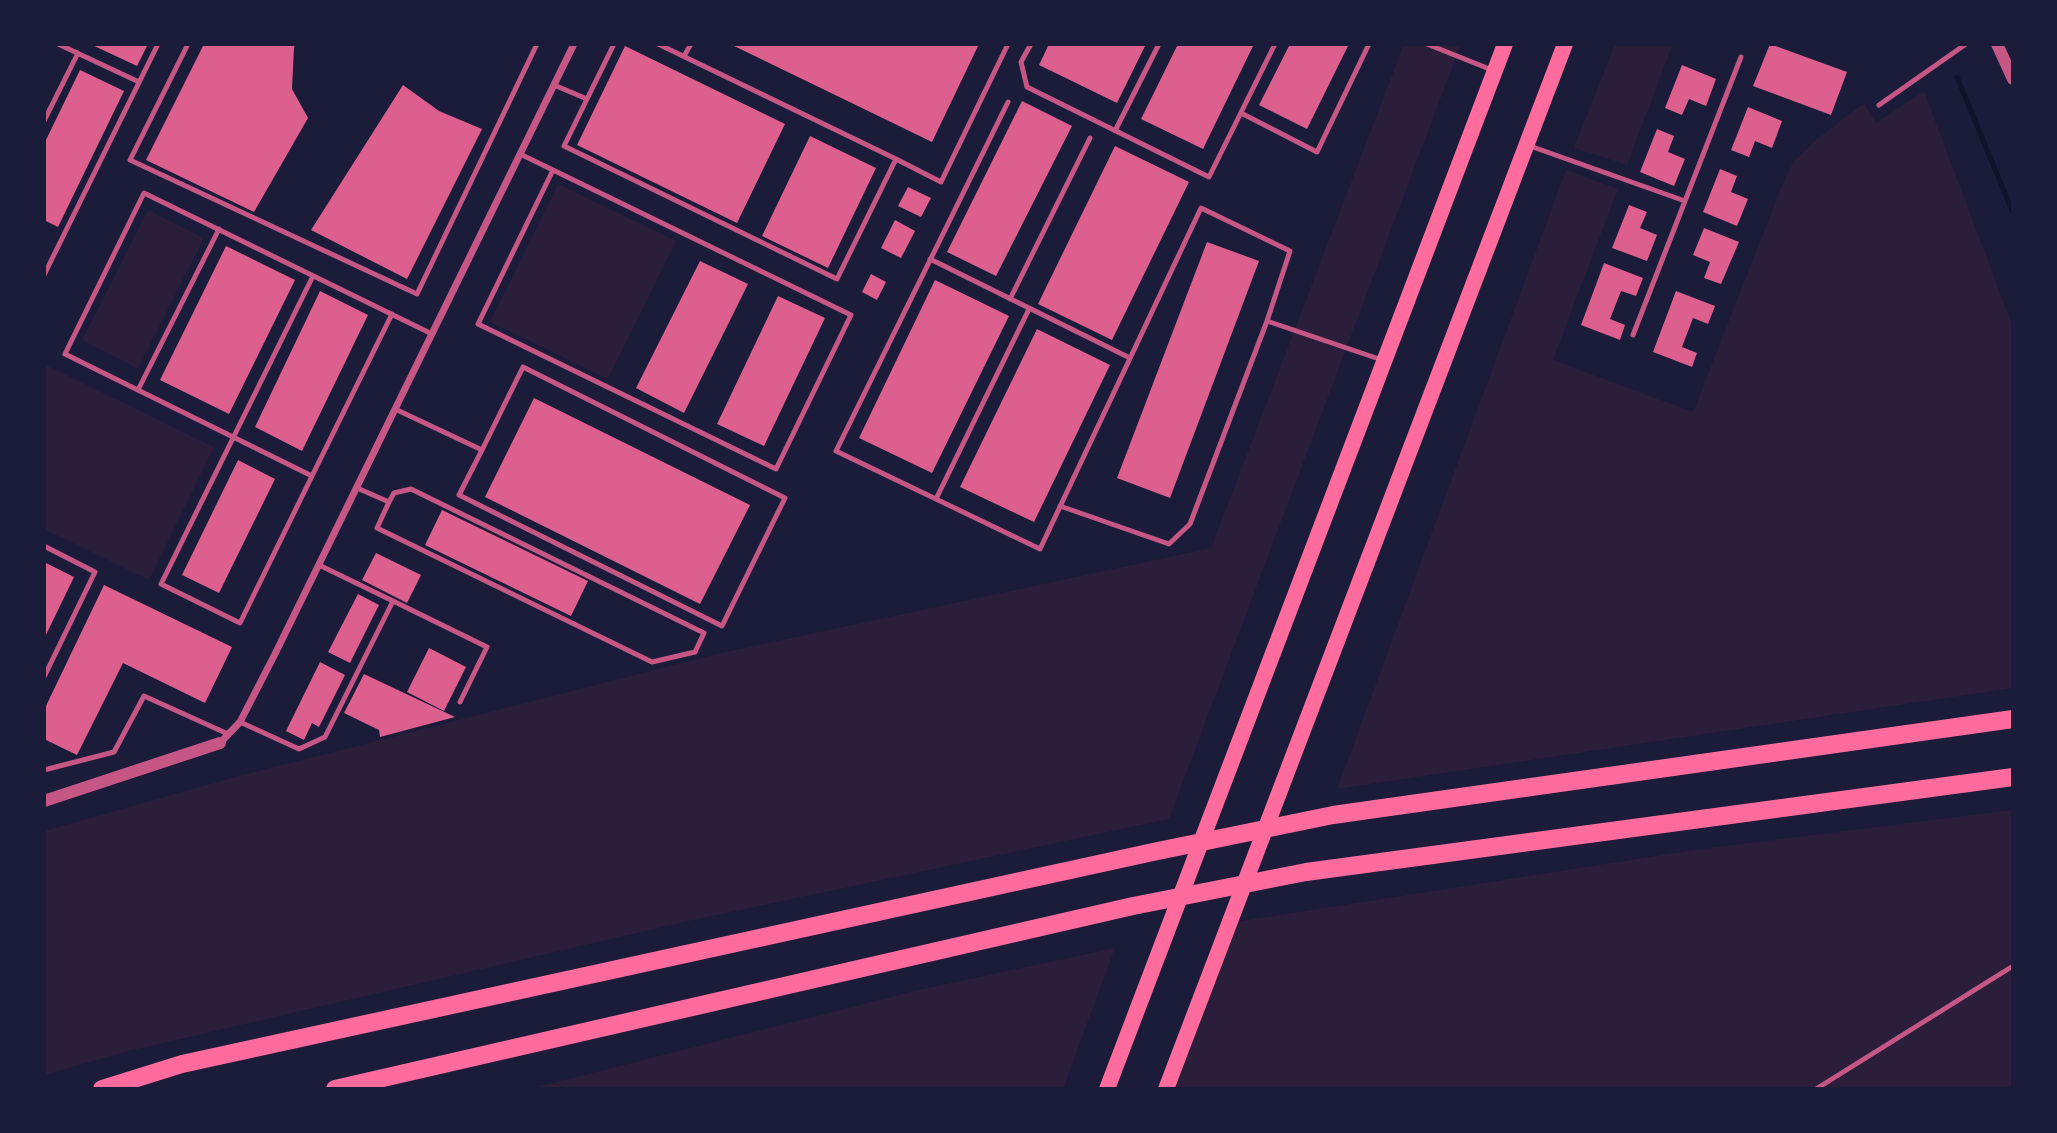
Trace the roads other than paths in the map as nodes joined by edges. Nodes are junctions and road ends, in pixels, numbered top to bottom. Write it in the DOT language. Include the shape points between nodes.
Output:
graph roads {
  1 [pos="58,44"];
  2 [pos="158,44"];
  3 [pos="188,44"];
  4 [pos="537,44"];
  5 [pos="574,44"];
  6 [pos="614,44"];
  7 [pos="659,44"];
  8 [pos="691,44"];
  9 [pos="1008,44"];
  10 [pos="1031,44"];
  11 [pos="1160,44"];
  12 [pos="1275,44"];
  13 [pos="1369,44"];
  14 [pos="1427,44"];
  15 [pos="1505,44"];
  16 [pos="1566,44"];
  17 [pos="1966,44"];
  18 [pos="1997,44"];
  19 [pos="78,53"];
  20 [pos="684,56"];
  21 [pos="1741,57"];
  22 [pos="1495,71"];
  23 [pos="2013,79"];
  24 [pos="139,82"];
  25 [pos="554,85"];
  26 [pos="587,99"];
  27 [pos="1008,102"];
  28 [pos="1879,105"];
  29 [pos="1241,113"];
  30 [pos="44,121"];
  31 [pos="1115,131"];
  32 [pos="1090,138"];
  33 [pos="1527,145"];
  34 [pos="520,154"];
  35 [pos="896,159"];
  36 [pos="553,170"];
  37 [pos="1685,201"];
  38 [pos="219,229"];
  39 [pos="930,259"];
  40 [pos="44,275"];
  41 [pos="313,276"];
  42 [pos="1010,299"];
  43 [pos="1030,309"];
  44 [pos="392,314"];
  45 [pos="1267,321"];
  46 [pos="432,334"];
  47 [pos="1633,335"];
  48 [pos="1130,358"];
  49 [pos="1385,361"];
  50 [pos="138,390"];
  51 [pos="395,409"];
  52 [pos="234,437"];
  53 [pos="482,450"];
  54 [pos="312,476"];
  55 [pos="357,488"];
  56 [pos="936,499"];
  57 [pos="389,502"];
  58 [pos="1060,506"];
  59 [pos="44,546"];
  60 [pos="319,565"];
  61 [pos="393,601"];
  62 [pos="44,677"];
  63 [pos="460,702"];
  64 [pos="2013,719"];
  65 [pos="240,722"];
  66 [pos="224,738"];
  67 [pos="44,770"];
  68 [pos="2013,777"];
  69 [pos="44,801"];
  70 [pos="2013,966"];
  71 [pos="102,1089"];
  72 [pos="335,1089"];
  73 [pos="1107,1089"];
  74 [pos="1166,1089"];
  75 [pos="1816,1089"];
  1 -- 19 [label="lane"];
  2 -- 24 [label="lane"];
  3 -- 4 [label="lane" via="130,160 417,294"];
  5 -- 25 [label="street"];
  6 -- 26 [label="lane"];
  7 -- 20 [label="lane"];
  8 -- 20 [label="lane"];
  9 -- 35 [label="lane" via="941,182"];
  10 -- 31 [label="lane" via="1021,62 1027,87"];
  11 -- 31 [label="lane"];
  12 -- 29 [label="lane"];
  13 -- 29 [label="lane" via="1317,152"];
  14 -- 22 [label="lane"];
  15 -- 22 [label="main road"];
  16 -- 33 [label="main road"];
  17 -- 28 [label="lane"];
  18 -- 23 [label="street"];
  19 -- 24 [label="lane"];
  19 -- 30 [label="lane"];
  20 -- 35 [label="lane"];
  21 -- 37 [label="lane"];
  22 -- 49 [label="main road"];
  24 -- 40 [label="lane"];
  25 -- 26 [label="lane"];
  25 -- 34 [label="street"];
  26 -- 35 [label="lane" via="564,146 837,279"];
  27 -- 39 [label="lane"];
  29 -- 31 [label="lane" via="1209,177"];
  32 -- 42 [label="lane"];
  33 -- 37 [label="lane"];
  33 -- 74 [label="main road"];
  34 -- 36 [label="lane"];
  34 -- 46 [label="street"];
  36 -- 36 [label="lane" via="851,315 776,469 478,324"];
  37 -- 47 [label="lane"];
  38 -- 41 [label="lane"];
  38 -- 50 [label="lane"];
  38 -- 50 [label="lane" via="144,193 65,354"];
  39 -- 42 [label="lane"];
  39 -- 56 [label="lane" via="836,451"];
  41 -- 44 [label="lane"];
  41 -- 52 [label="lane"];
  42 -- 43 [label="lane"];
  43 -- 48 [label="lane"];
  43 -- 56 [label="lane"];
  44 -- 46 [label="lane"];
  44 -- 54 [label="lane"];
  45 -- 48 [label="lane" via="1290,251 1201,208"];
  45 -- 49 [label="lane"];
  45 -- 58 [label="lane" via="1191,524 1169,544"];
  46 -- 51 [label="street"];
  48 -- 58 [label="lane"];
  49 -- 73 [label="main road"];
  50 -- 52 [label="lane"];
  51 -- 53 [label="lane"];
  51 -- 55 [label="street"];
  52 -- 54 [label="lane"];
  52 -- 54 [label="lane" via="162,584 240,623"];
  53 -- 53 [label="lane" via="459,495 722,626 785,498 523,367"];
  55 -- 57 [label="lane"];
  55 -- 60 [label="street"];
  56 -- 58 [label="lane" via="1040,549"];
  57 -- 57 [label="lane" via="377,528 652,662 695,652 705,633 411,489 394,493"];
  59 -- 62 [label="lane" via="95,572"];
  60 -- 61 [label="lane"];
  60 -- 65 [label="street"];
  61 -- 63 [label="lane" via="487,647"];
  61 -- 65 [label="lane" via="326,737 299,749"];
  64 -- 71 [label="highway" via="1333,815 181,1064"];
  65 -- 66 [label="street"];
  66 -- 67 [label="lane" via="144,696 114,752"];
  66 -- 69 [label="street"];
  68 -- 72 [label="highway" via="1306,872 1133,906"];
  70 -- 75 [label="lane"];
}
